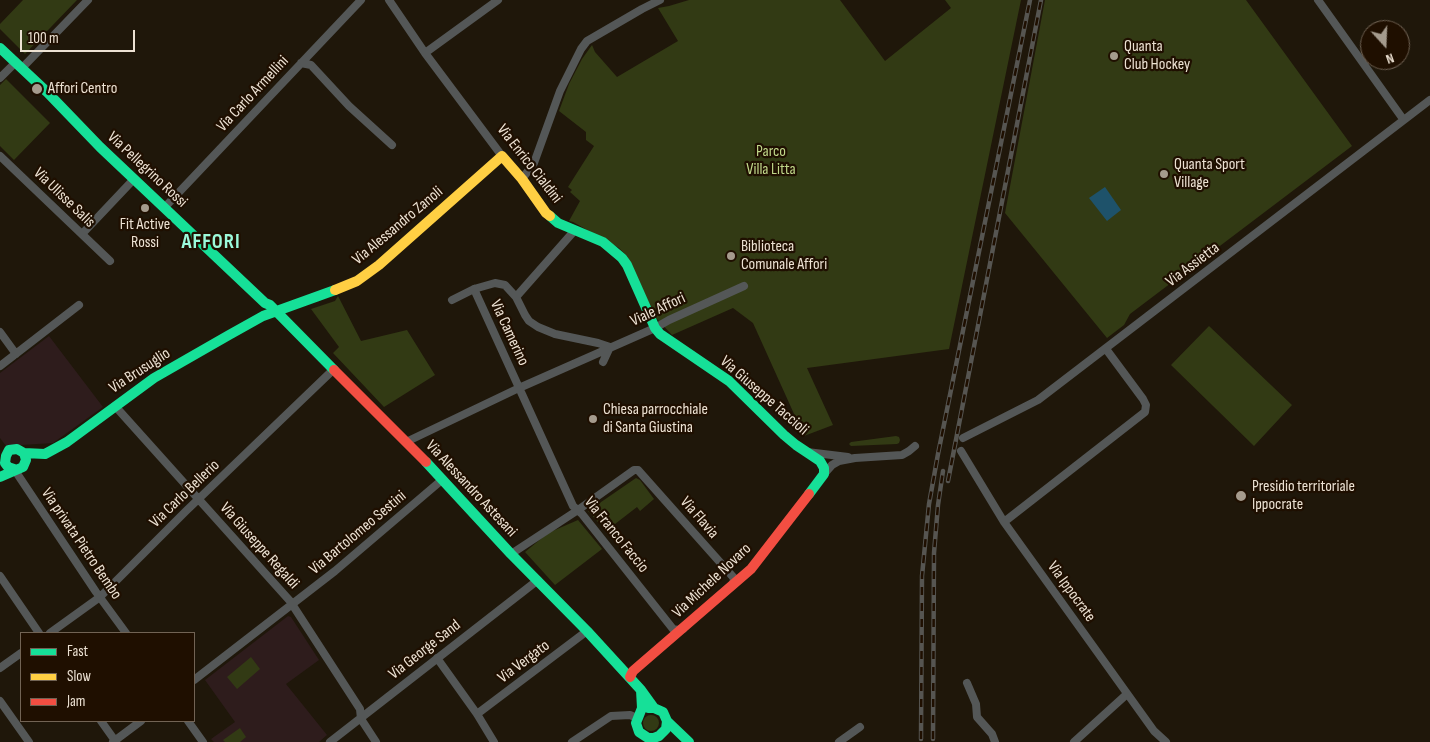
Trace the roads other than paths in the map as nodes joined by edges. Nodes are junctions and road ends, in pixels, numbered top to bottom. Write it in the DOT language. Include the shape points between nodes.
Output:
graph roads {
  1 [pos="88,0"];
  2 [pos="361,0"];
  3 [pos="389,0"];
  4 [pos="498,0"];
  5 [pos="648,0"];
  6 [pos="660,0"];
  7 [pos="1318,0"];
  8 [pos="642,9"];
  9 [pos="0,48"];
  10 [pos="425,53"];
  11 [pos="301,63"];
  12 [pos="19,65"];
  13 [pos="0,78"];
  14 [pos="1430,100"];
  15 [pos="1403,119"];
  16 [pos="392,145"];
  17 [pos="0,156"];
  18 [pos="502,156"];
  19 [pos="134,179"];
  20 [pos="522,179"];
  21 [pos="165,207"];
  22 [pos="575,230"];
  23 [pos="82,234"];
  24 [pos="110,261"];
  25 [pos="744,286"];
  26 [pos="474,289"];
  27 [pos="516,297"];
  28 [pos="452,300"];
  29 [pos="79,305"];
  30 [pos="275,312"];
  31 [pos="655,328"];
  32 [pos="0,332"];
  33 [pos="610,347"];
  34 [pos="1106,350"];
  35 [pos="16,354"];
  36 [pos="603,362"];
  37 [pos="0,366"];
  38 [pos="334,369"];
  39 [pos="522,389"];
  40 [pos="115,406"];
  41 [pos="963,438"];
  42 [pos="406,442"];
  43 [pos="915,446"];
  44 [pos="805,451"];
  45 [pos="961,451"];
  46 [pos="24,453"];
  47 [pos="2,454"];
  48 [pos="855,458"];
  49 [pos="14,469"];
  50 [pos="824,474"];
  51 [pos="0,476"];
  52 [pos="443,479"];
  53 [pos="199,499"];
  54 [pos="578,510"];
  55 [pos="1004,522"];
  56 [pos="511,554"];
  57 [pos="0,576"];
  58 [pos="538,580"];
  59 [pos="733,585"];
  60 [pos="100,597"];
  61 [pos="293,604"];
  62 [pos="683,629"];
  63 [pos="588,631"];
  64 [pos="38,632"];
  65 [pos="51,632"];
  66 [pos="125,632"];
  67 [pos="20,654"];
  68 [pos="437,658"];
  69 [pos="0,668"];
  70 [pos="630,677"];
  71 [pos="195,679"];
  72 [pos="967,683"];
  73 [pos="641,690"];
  74 [pos="1127,694"];
  75 [pos="0,701"];
  76 [pos="654,708"];
  77 [pos="477,714"];
  78 [pos="639,715"];
  79 [pos="361,719"];
  80 [pos="667,721"];
  81 [pos="102,722"];
  82 [pos="139,722"];
  83 [pos="189,722"];
  84 [pos="860,727"];
  85 [pos="664,732"];
  86 [pos="686,739"];
  87 [pos="650,740"];
  88 [pos="115,741"];
  89 [pos="29,742"];
  90 [pos="203,742"];
  91 [pos="330,742"];
  92 [pos="376,742"];
  93 [pos="494,742"];
  94 [pos="572,742"];
  95 [pos="839,742"];
  96 [pos="995,742"];
  97 [pos="1074,742"];
  98 [pos="1166,742"];
  1 -- 12 [label="street"];
  2 -- 11 [label="street, Via Carlo Armellini"];
  3 -- 10 [label="street, Via Enrico Cialdini"];
  4 -- 10 [label="street"];
  5 -- 8 [label="street"];
  6 -- 8 [label="street"];
  7 -- 15 [label="street"];
  8 -- 20 [label="street" via="591,38 581,49 560,91 534,163"];
  9 -- 12 [label="street, Via Pellegrino Rossi"];
  10 -- 18 [label="street, Via Enrico Cialdini"];
  11 -- 16 [label="street" via="311,65"];
  11 -- 21 [label="street, Via Carlo Armellini"];
  12 -- 13 [label="street"];
  12 -- 19 [label="street, Via Pellegrino Rossi"];
  14 -- 15 [label="street, Via Assietta"];
  15 -- 34 [label="street, Via Assietta"];
  17 -- 23 [label="street, Via Ulisse Salis"];
  18 -- 20 [label="street, Via Enrico Cialdini"];
  18 -- 30 [label="street, Via Alessandro Zanoli" via="357,281"];
  19 -- 21 [label="street, Via Pellegrino Rossi"];
  19 -- 23 [label="street"];
  20 -- 22 [label="street, Via Enrico Cialdini" via="546,213"];
  21 -- 30 [label="street, Via Pellegrino Rossi"];
  22 -- 27 [label="street"];
  22 -- 31 [label="street, Via Enrico Cialdini" via="603,242 625,261"];
  23 -- 24 [label="street, Via Ulisse Salis"];
  25 -- 31 [label="street, Viale Affori"];
  26 -- 27 [label="street" via="495,283 508,287"];
  26 -- 28 [label="street"];
  26 -- 39 [label="street, Via Camerino"];
  27 -- 33 [label="street" via="529,321 536,326 555,334"];
  29 -- 35 [label="street"];
  30 -- 38 [label="street, Via Alessandro Astesani"];
  30 -- 40 [label="street, Via Brusuglio" via="154,378"];
  31 -- 33 [label="street, Viale Affori"];
  31 -- 44 [label="street, Via Giuseppe Taccioli" via="729,381 774,426"];
  32 -- 35 [label="street"];
  33 -- 36 [label="street"];
  33 -- 39 [label="street, Viale Affori"];
  34 -- 41 [label="street, Via Assietta" via="1038,400"];
  34 -- 55 [label="street" via="1143,398 1145,412"];
  35 -- 37 [label="street"];
  38 -- 42 [label="street, Via Alessandro Astesani"];
  38 -- 53 [label="street, Via Carlo Bellerio"];
  39 -- 42 [label="street"];
  39 -- 54 [label="street, Via Franco Faccio" via="573,506"];
  40 -- 46 [label="street, Via Brusuglio" via="67,442 45,454"];
  40 -- 53 [label="street, Via Giuseppe Regaldi"];
  42 -- 52 [label="street, Via Alessandro Astesani"];
  43 -- 48 [label="street, Via Giuseppe Taccioli" via="902,455"];
  44 -- 48 [label="street, Via Giuseppe Taccioli"];
  44 -- 50 [label="street, Via Giuseppe Taccioli" via="822,463"];
  45 -- 55 [label="street, Via Ippocrate"];
  46 -- 47 [label="street, Via Brusuglio" via="14,449"];
  46 -- 49 [label="street" via="24,464"];
  47 -- 49 [label="street, Via Brusuglio" via="7,465"];
  48 -- 50 [label="street, Via Giuseppe Taccioli" via="835,463"];
  49 -- 51 [label="street"];
  49 -- 60 [label="street, Via privata Pietro Bembo"];
  50 -- 59 [label="street, Via Michele Novaro" via="751,569"];
  52 -- 56 [label="street, Via Alessandro Astesani"];
  52 -- 61 [label="street, Via Bartolomeo Sestini"];
  53 -- 60 [label="street, Via Carlo Bellerio"];
  53 -- 61 [label="street, Via Giuseppe Regaldi"];
  54 -- 56 [label="street"];
  54 -- 59 [label="street, Via Flavia" via="638,470 734,578"];
  54 -- 62 [label="street, Via Franco Faccio" via="674,629"];
  55 -- 74 [label="street, Via Ippocrate"];
  56 -- 58 [label="street, Via Alessandro Astesani"];
  57 -- 64 [label="street"];
  58 -- 63 [label="street, Via Alessandro Astesani"];
  58 -- 68 [label="street, Via George Sand"];
  59 -- 62 [label="street, Via Michele Novaro"];
  60 -- 65 [label="street, Via Carlo Bellerio"];
  60 -- 66 [label="street, Via privata Pietro Bembo"];
  61 -- 71 [label="street, Via Bartolomeo Sestini"];
  61 -- 79 [label="street, Via Giuseppe Regaldi" via="360,709"];
  62 -- 70 [label="street, Via Michele Novaro"];
  63 -- 70 [label="street, Via Alessandro Astesani"];
  63 -- 77 [label="street, Via Vergato"];
  67 -- 69 [label="street"];
  68 -- 77 [label="street"];
  68 -- 79 [label="street, Via George Sand"];
  70 -- 73 [label="street, Via Alessandro Astesani"];
  72 -- 96 [label="street" via="976,704 977,717"];
  73 -- 76 [label="street, Via Alessandro Astesani"];
  73 -- 78 [label="street"];
  74 -- 97 [label="street"];
  74 -- 98 [label="street, Via Ippocrate"];
  75 -- 89 [label="street"];
  76 -- 78 [label="street"];
  76 -- 80 [label="street, Via Alessandro Astesani" via="662,712"];
  77 -- 93 [label="street"];
  78 -- 87 [label="street" via="636,723 639,732"];
  78 -- 94 [label="street" via="611,716"];
  79 -- 91 [label="street, Via George Sand"];
  79 -- 92 [label="street, Via Giuseppe Regaldi"];
  80 -- 85 [label="street"];
  80 -- 86 [label="street, Via Alessandro Astesani"];
  81 -- 88 [label="street"];
  82 -- 88 [label="street"];
  83 -- 90 [label="street"];
  84 -- 95 [label="street"];
  85 -- 86 [label="street, Via Alessandro Astesani"];
  85 -- 87 [label="street"];
}
